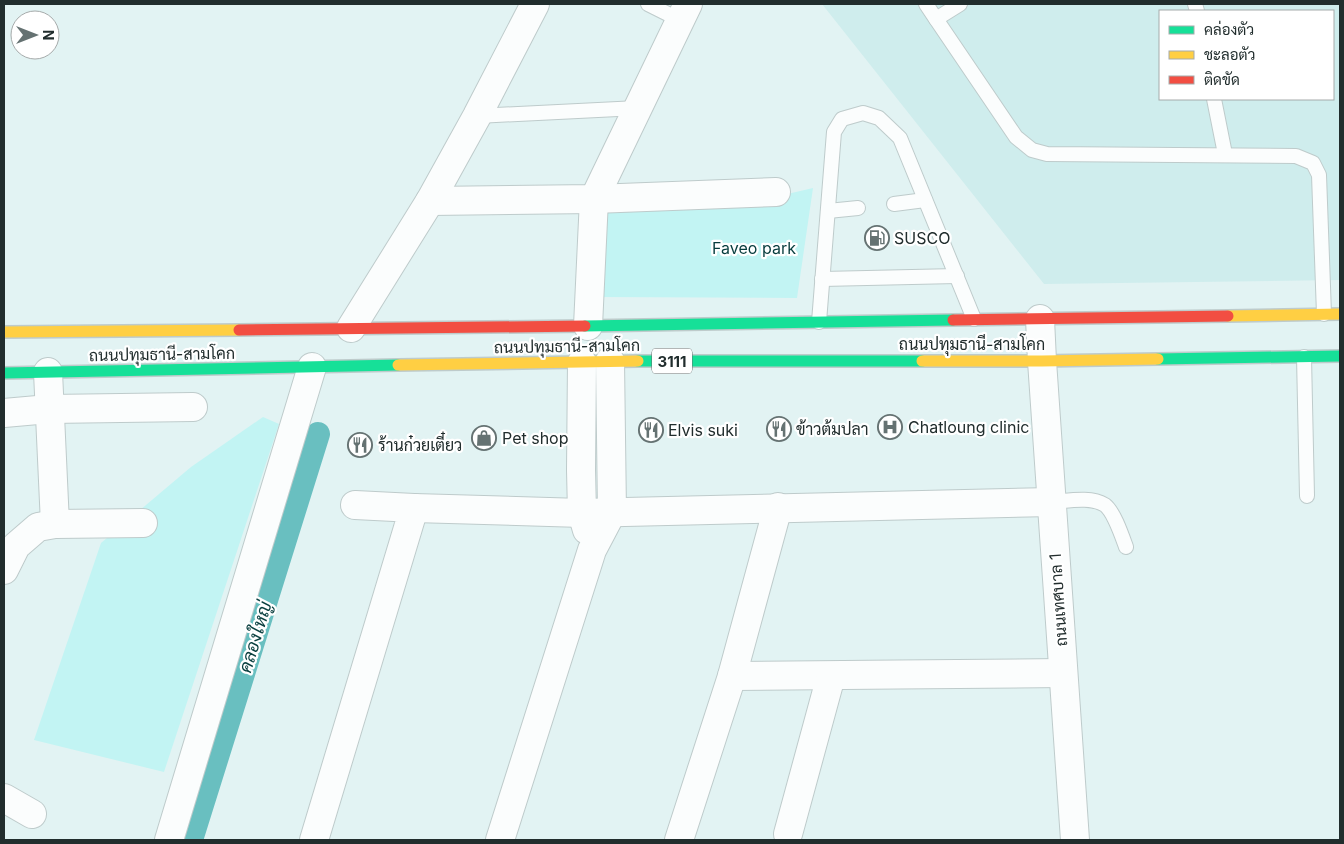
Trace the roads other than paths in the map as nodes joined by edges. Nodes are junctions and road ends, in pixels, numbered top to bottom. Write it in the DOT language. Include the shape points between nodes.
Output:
graph roads {
  1 [pos="535,4"];
  2 [pos="648,4"];
  3 [pos="926,4"];
  4 [pos="960,4"];
  5 [pos="684,12"];
  6 [pos="936,19"];
  7 [pos="1214,100"];
  8 [pos="638,108"];
  9 [pos="477,116"];
  10 [pos="1225,154"];
  11 [pos="776,192"];
  12 [pos="594,199"];
  13 [pos="925,200"];
  14 [pos="430,201"];
  15 [pos="894,204"];
  16 [pos="858,208"];
  17 [pos="828,211"];
  18 [pos="957,276"];
  19 [pos="822,280"];
  20 [pos="1324,314"];
  21 [pos="1340,314"];
  22 [pos="974,319"];
  23 [pos="1040,319"];
  24 [pos="819,322"];
  25 [pos="588,326"];
  26 [pos="351,328"];
  27 [pos="4,332"];
  28 [pos="1304,356"];
  29 [pos="1340,356"];
  30 [pos="610,361"];
  31 [pos="1042,361"];
  32 [pos="582,362"];
  33 [pos="312,367"];
  34 [pos="48,372"];
  35 [pos="4,373"];
  36 [pos="193,407"];
  37 [pos="49,409"];
  38 [pos="4,412"];
  39 [pos="1307,496"];
  40 [pos="1052,502"];
  41 [pos="355,505"];
  42 [pos="778,507"];
  43 [pos="414,508"];
  44 [pos="582,512"];
  45 [pos="612,512"];
  46 [pos="143,523"];
  47 [pos="55,524"];
  48 [pos="1126,547"];
  49 [pos="592,550"];
  50 [pos="4,570"];
  51 [pos="1063,672"];
  52 [pos="732,676"];
  53 [pos="831,676"];
  54 [pos="4,798"];
  55 [pos="32,814"];
  56 [pos="788,834"];
  57 [pos="169,840"];
  58 [pos="314,840"];
  59 [pos="500,840"];
  60 [pos="679,840"];
  61 [pos="1075,840"];
  1 -- 9 [label="street"];
  2 -- 5 [label="lane"];
  3 -- 6 [label="lane"];
  4 -- 6 [label="lane"];
  5 -- 8 [label="street"];
  6 -- 10 [label="lane" via="1016,137 1032,150 1047,154"];
  7 -- 10 [label="lane"];
  8 -- 9 [label="lane"];
  8 -- 12 [label="street"];
  9 -- 14 [label="street"];
  10 -- 20 [label="lane" via="1296,156 1314,163 1319,174"];
  11 -- 12 [label="street"];
  12 -- 14 [label="street"];
  12 -- 25 [label="street"];
  13 -- 15 [label="lane"];
  13 -- 17 [label="lane" via="900,138 879,118 863,113 842,120 834,132"];
  13 -- 18 [label="lane"];
  14 -- 26 [label="street"];
  16 -- 17 [label="lane"];
  17 -- 19 [label="lane"];
  18 -- 19 [label="lane"];
  18 -- 22 [label="lane"];
  19 -- 24 [label="lane"];
  20 -- 21 [label="main road, ถนนปทุมธานี-สามโคก / 3111"];
  20 -- 23 [label="main road, ถนนปทุมธานี-สามโคก / 3111"];
  22 -- 23 [label="main road, ถนนปทุมธานี-สามโคก / 3111"];
  22 -- 24 [label="main road, ถนนปทุมธานี-สามโคก / 3111"];
  23 -- 31 [label="street, ถนนเทศบาล 1"];
  24 -- 25 [label="main road, ถนนปทุมธานี-สามโคก / 3111"];
  25 -- 26 [label="main road, ถนนปทุมธานี-สามโคก / 3111"];
  26 -- 27 [label="main road, ถนนปทุมธานี-สามโคก / 3111"];
  28 -- 29 [label="main road, ถนนปทุมธานี-สามโคก / 3111"];
  28 -- 31 [label="main road, ถนนปทุมธานี-สามโคก / 3111"];
  28 -- 39 [label="lane"];
  30 -- 31 [label="main road, ถนนปทุมธานี-สามโคก / 3111"];
  30 -- 32 [label="main road, ถนนปทุมธานี-สามโคก / 3111"];
  30 -- 45 [label="street"];
  31 -- 40 [label="street, ถนนเทศบาล 1"];
  32 -- 33 [label="main road, ถนนปทุมธานี-สามโคก / 3111"];
  32 -- 44 [label="street"];
  33 -- 34 [label="main road, ถนนปทุมธานี-สามโคก / 3111"];
  33 -- 57 [label="street"];
  34 -- 35 [label="main road, ถนนปทุมธานี-สามโคก / 3111"];
  34 -- 37 [label="street"];
  36 -- 37 [label="street"];
  37 -- 38 [label="street"];
  37 -- 47 [label="street"];
  40 -- 42 [label="street"];
  40 -- 48 [label="lane" via="1090,500 1106,506 1117,522"];
  40 -- 51 [label="street, ถนนเทศบาล 1"];
  41 -- 43 [label="street"];
  42 -- 45 [label="street"];
  42 -- 52 [label="street"];
  43 -- 44 [label="street"];
  43 -- 58 [label="street"];
  44 -- 45 [label="street"];
  44 -- 49 [label="street"];
  45 -- 49 [label="street"];
  46 -- 47 [label="street"];
  47 -- 50 [label="street" via="38,527 16,546"];
  49 -- 59 [label="street"];
  51 -- 53 [label="street"];
  51 -- 61 [label="street, ถนนเทศบาล 1"];
  52 -- 53 [label="street"];
  52 -- 60 [label="street"];
  53 -- 56 [label="street"];
  54 -- 55 [label="street"];
}
